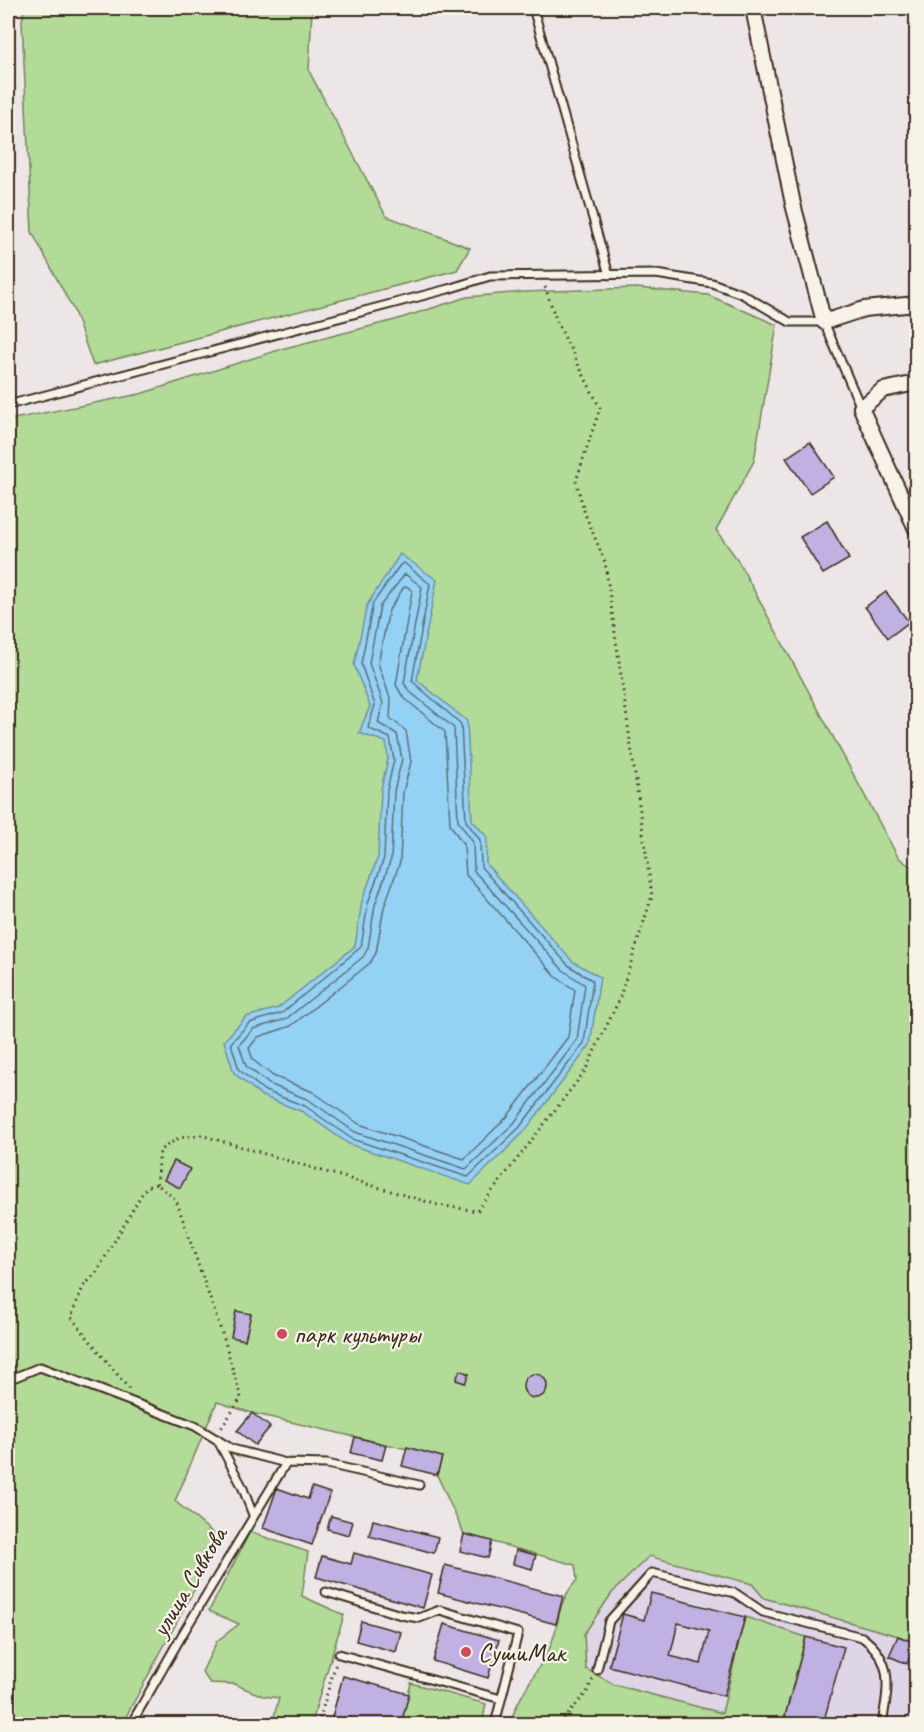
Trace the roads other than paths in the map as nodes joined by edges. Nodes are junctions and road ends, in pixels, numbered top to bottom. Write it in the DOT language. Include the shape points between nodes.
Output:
graph roads {
  1 [pos="533,8"];
  2 [pos="753,8"];
  3 [pos="609,275"];
  4 [pos="916,304"];
  5 [pos="824,322"];
  6 [pos="916,383"];
  7 [pos="8,405"];
  8 [pos="861,408"];
  9 [pos="916,529"];
  10 [pos="8,1380"];
  11 [pos="216,1437"];
  12 [pos="286,1463"];
  13 [pos="419,1485"];
  14 [pos="253,1515"];
  15 [pos="326,1592"];
  16 [pos="339,1654"];
  17 [pos="597,1671"];
  18 [pos="501,1699"];
  19 [pos="131,1725"];
  20 [pos="495,1725"];
  21 [pos="882,1725"];
  1 -- 3 [label="lane"];
  2 -- 5 [label="street" via="793,204"];
  3 -- 5 [label="lane" via="656,274 712,283 742,294 790,322"];
  3 -- 7 [label="lane" via="490,276"];
  4 -- 5 [label="street" via="864,309"];
  5 -- 8 [label="lane"];
  6 -- 8 [label="street" via="884,390"];
  8 -- 9 [label="street"];
  10 -- 11 [label="lane" via="40,1367"];
  11 -- 12 [label="lane" via="232,1449"];
  11 -- 14 [label="lane"];
  12 -- 13 [label="lane" via="327,1464"];
  12 -- 14 [label="lane, улица Сивкова"];
  14 -- 19 [label="lane, улица Сивкова"];
  15 -- 18 [label="lane" via="401,1615 419,1618 440,1610 518,1633"];
  16 -- 18 [label="lane"];
  17 -- 21 [label="lane" via="609,1621 652,1573 735,1593 763,1612 862,1637 874,1646 889,1679"];
  18 -- 20 [label="lane"];
}
